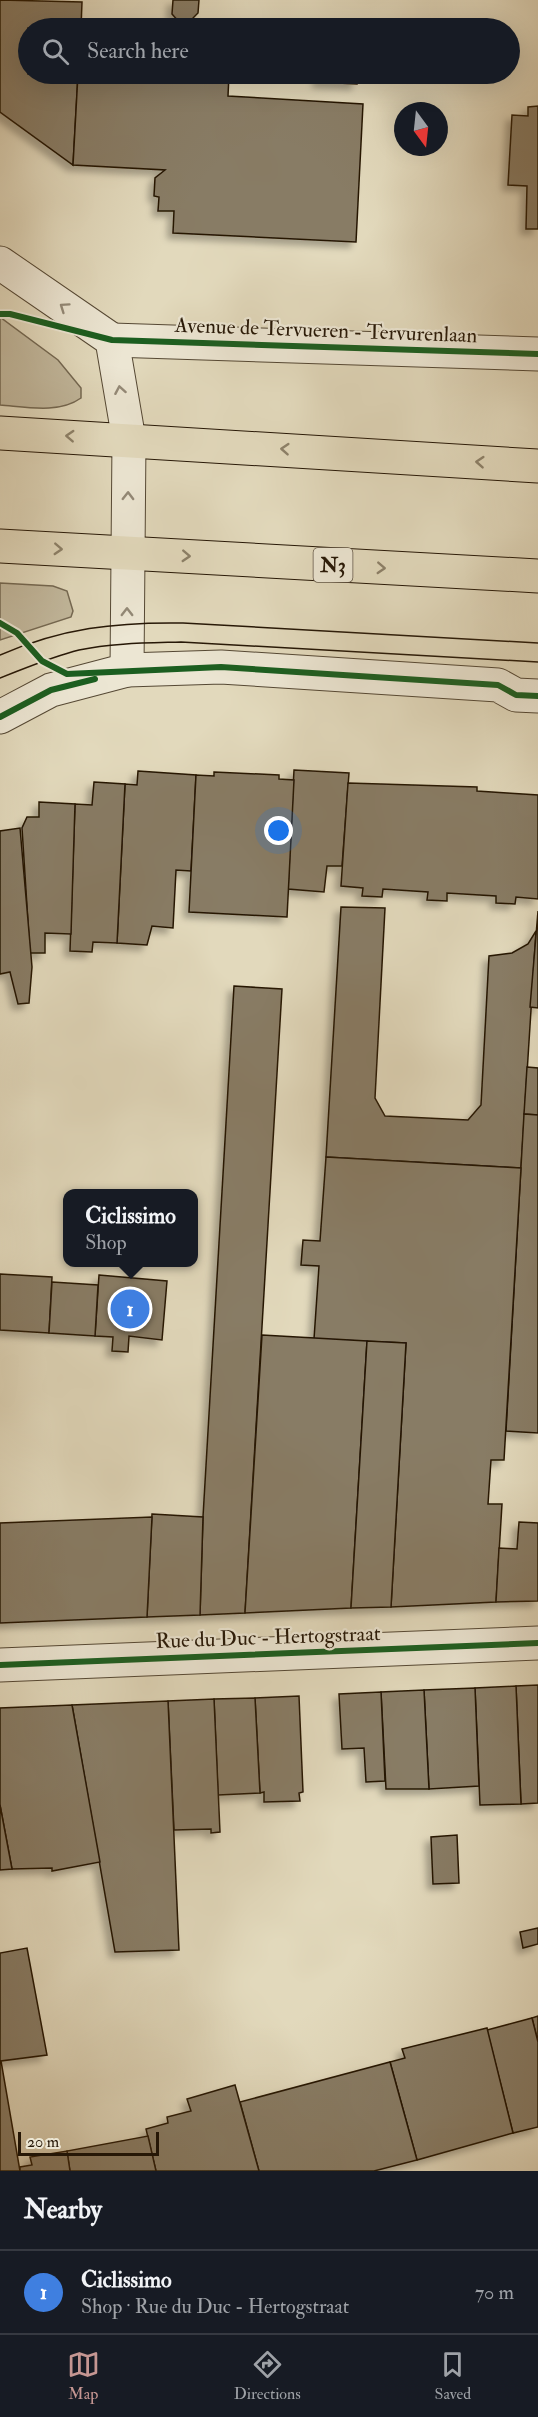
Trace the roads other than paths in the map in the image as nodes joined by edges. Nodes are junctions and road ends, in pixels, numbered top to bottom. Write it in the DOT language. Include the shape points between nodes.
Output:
graph roads {
  1 [pos="0,263"];
  2 [pos="112,340"];
  3 [pos="538,354"];
  4 [pos="0,433"];
  5 [pos="129,440"];
  6 [pos="538,466"];
  7 [pos="0,546"];
  8 [pos="128,553"];
  9 [pos="538,576"];
  10 [pos="127,670"];
  11 [pos="538,696"];
  12 [pos="0,717"];
  13 [pos="538,1643"];
  14 [pos="0,1665"];
  2 -- 1 [label="street, one-way"];
  2 -- 3 [label="street, Avenue de Tervueren - Tervurenlaan"];
  5 -- 2 [label="street, one-way"];
  5 -- 4 [label="main road, one-way"];
  6 -- 5 [label="main road, one-way"];
  8 -- 5 [label="street, one-way"];
  7 -- 8 [label="main road, N3, one-way"];
  8 -- 9 [label="main road, N3, one-way"];
  10 -- 8 [label="street, one-way"];
  10 -- 11 [label="street" via="220,667 498,685 516,694"];
  10 -- 12 [label="street" via="51,690"];
  13 -- 14 [label="street, Rue du Duc - Hertogstraat"];
}
